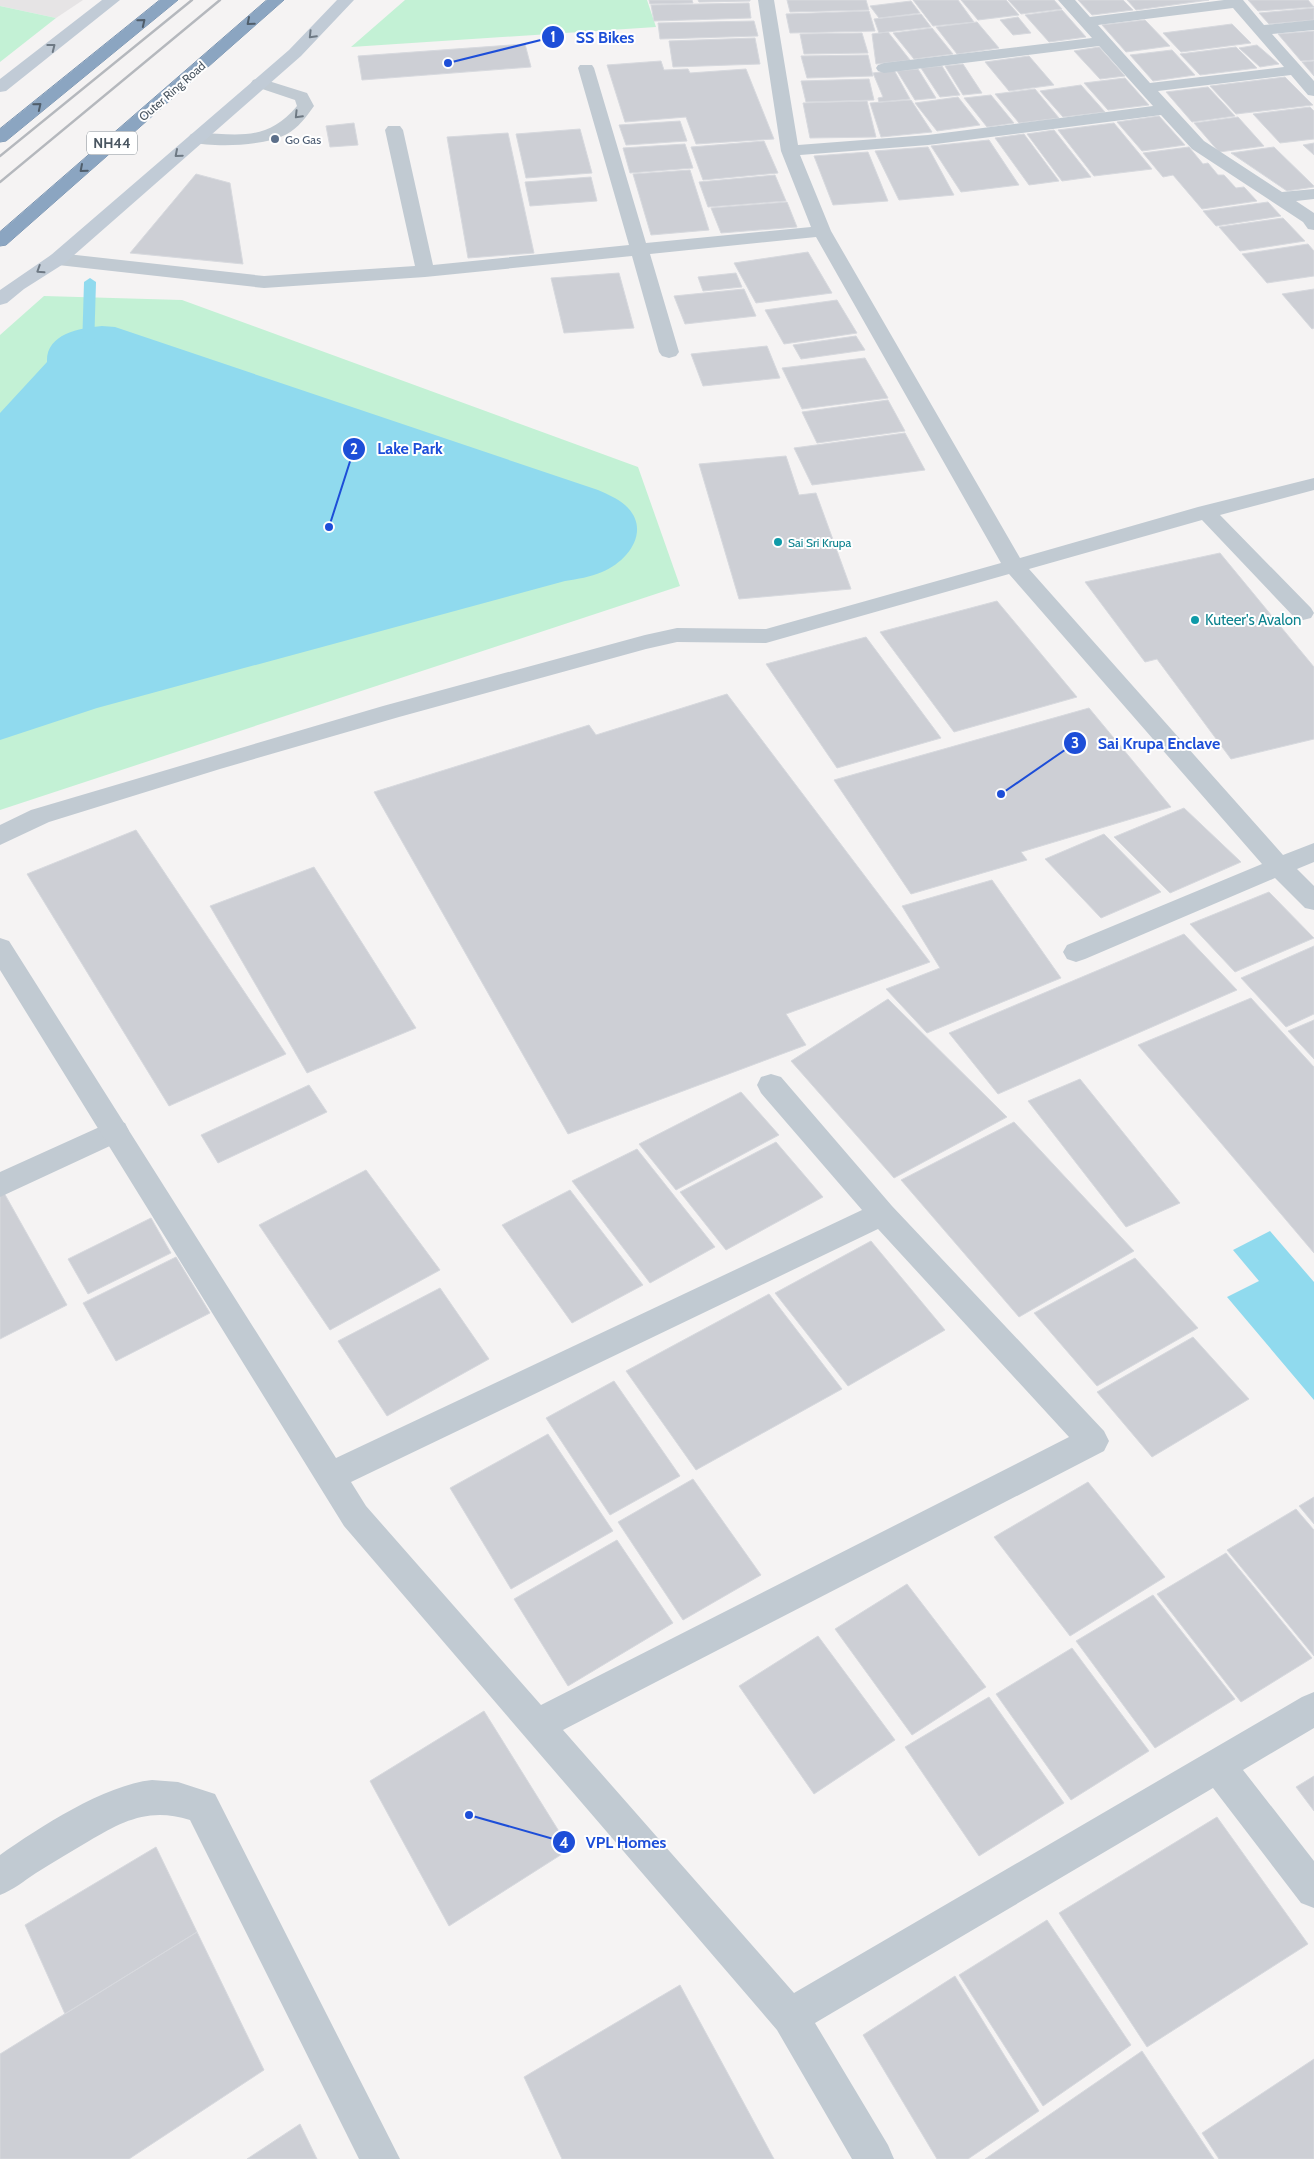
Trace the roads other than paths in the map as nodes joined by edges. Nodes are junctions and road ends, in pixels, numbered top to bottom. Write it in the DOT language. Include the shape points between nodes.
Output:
graph roads {
  1 [pos="112,0"];
  2 [pos="170,0"];
  3 [pos="276,0"];
  4 [pos="346,0"];
  5 [pos="766,0"];
  6 [pos="1066,0"];
  7 [pos="1235,2"];
  8 [pos="1086,22"];
  9 [pos="1314,25"];
  10 [pos="1260,30"];
  11 [pos="1103,41"];
  12 [pos="586,68"];
  13 [pos="884,68"];
  14 [pos="1296,70"];
  15 [pos="259,83"];
  16 [pos="0,87"];
  17 [pos="1146,88"];
  18 [pos="1314,91"];
  19 [pos="1165,109"];
  20 [pos="394,130"];
  21 [pos="0,137"];
  22 [pos="197,138"];
  23 [pos="790,151"];
  24 [pos="1314,194"];
  25 [pos="1278,198"];
  26 [pos="1314,225"];
  27 [pos="822,231"];
  28 [pos="0,241"];
  29 [pos="640,250"];
  30 [pos="58,258"];
  31 [pos="424,271"];
  32 [pos="0,299"];
  33 [pos="669,352"];
  34 [pos="1314,484"];
  35 [pos="1206,512"];
  36 [pos="1014,566"];
  37 [pos="1303,613"];
  38 [pos="0,836"];
  39 [pos="1314,852"];
  40 [pos="1278,866"];
  41 [pos="1314,901"];
  42 [pos="0,948"];
  43 [pos="1076,952"];
  44 [pos="771,1085"];
  45 [pos="115,1131"];
  46 [pos="0,1185"];
  47 [pos="882,1214"];
  48 [pos="329,1477"];
  49 [pos="1314,1709"];
  50 [pos="537,1725"];
  51 [pos="1218,1766"];
  52 [pos="0,1878"];
  53 [pos="1314,1890"];
  54 [pos="790,2017"];
  55 [pos="380,2159"];
  56 [pos="874,2159"];
  16 -- 1 [label="street, one-way"];
  21 -- 2 [label="highway, one-way"];
  3 -- 28 [label="highway, Outer Ring Road / NH44, one-way"];
  4 -- 15 [label="street, one-way" via="295,53"];
  5 -- 23 [label="street"];
  6 -- 8 [label="street"];
  7 -- 8 [label="street"];
  7 -- 10 [label="street"];
  8 -- 11 [label="street"];
  9 -- 10 [label="street"];
  10 -- 14 [label="street"];
  11 -- 13 [label="street"];
  11 -- 17 [label="street"];
  12 -- 29 [label="street"];
  14 -- 17 [label="street"];
  14 -- 18 [label="street"];
  15 -- 22 [label="street"];
  15 -- 22 [label="street, one-way" via="301,97 306,106 279,132 243,139"];
  17 -- 19 [label="street"];
  19 -- 23 [label="street" via="928,140"];
  19 -- 25 [label="street" via="1198,145"];
  20 -- 31 [label="street"];
  22 -- 30 [label="street, one-way"];
  23 -- 27 [label="street"];
  24 -- 25 [label="street"];
  25 -- 26 [label="street"];
  27 -- 29 [label="street"];
  27 -- 36 [label="street"];
  29 -- 31 [label="street"];
  29 -- 33 [label="street"];
  30 -- 31 [label="street" via="264,282"];
  30 -- 32 [label="street, one-way"];
  34 -- 35 [label="street"];
  35 -- 36 [label="street"];
  35 -- 37 [label="street"];
  36 -- 38 [label="street" via="766,636 677,636 645,642 212,763 40,816"];
  36 -- 40 [label="street"];
  39 -- 40 [label="street"];
  40 -- 41 [label="street"];
  40 -- 43 [label="street"];
  42 -- 45 [label="street"];
  44 -- 47 [label="street"];
  45 -- 46 [label="street"];
  45 -- 48 [label="street"];
  47 -- 48 [label="street"];
  47 -- 50 [label="street" via="1093,1441"];
  48 -- 50 [label="street" via="355,1516"];
  49 -- 51 [label="street"];
  50 -- 54 [label="street"];
  51 -- 53 [label="street"];
  51 -- 54 [label="street"];
  52 -- 55 [label="street" via="105,1811 136,1799 185,1799 202,1807"];
  54 -- 56 [label="street"];
}
